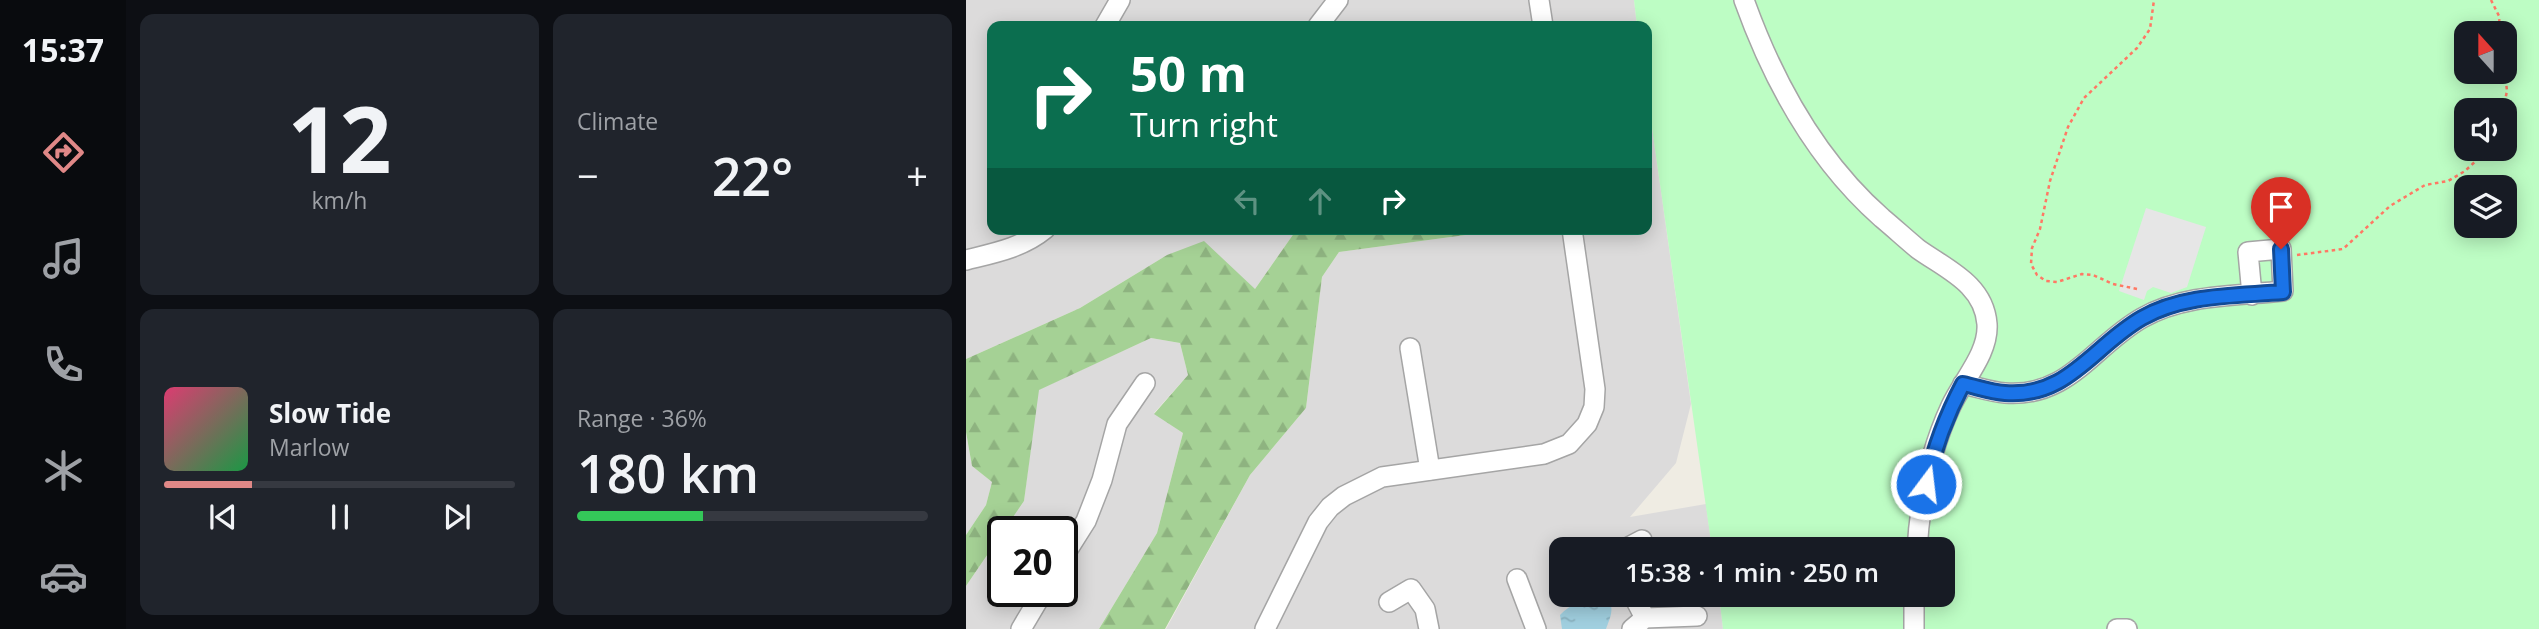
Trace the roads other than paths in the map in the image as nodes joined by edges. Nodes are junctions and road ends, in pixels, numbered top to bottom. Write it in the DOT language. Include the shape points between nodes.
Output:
graph roads {
  1 [pos="1121,0"];
  2 [pos="1338,0"];
  3 [pos="1539,0"];
  4 [pos="1744,0"];
  5 [pos="1108,21"];
  6 [pos="1322,21"];
  7 [pos="1542,21"];
  8 [pos="1038,235"];
  9 [pos="1573,235"];
  10 [pos="966,260"];
  11 [pos="2252,295"];
  12 [pos="1410,348"];
  13 [pos="1145,383"];
  14 [pos="1963,384"];
  15 [pos="1430,470"];
  16 [pos="1078,534"];
  17 [pos="1918,537"];
  18 [pos="1517,579"];
  19 [pos="1389,602"];
  20 [pos="1034,607"];
  21 [pos="1914,607"];
  22 [pos="1697,616"];
  23 [pos="1639,624"];
  24 [pos="1021,629"];
  25 [pos="1265,629"];
  26 [pos="1429,629"];
  27 [pos="1536,629"];
  28 [pos="1914,629"];
  29 [pos="2117,629"];
  30 [pos="2127,629"];
  1 -- 5 [label="street"];
  2 -- 6 [label="street"];
  3 -- 7 [label="street"];
  4 -- 14 [label="street" via="1783,93 1821,149 1879,216 1965,279 1982,302 1987,325 1982,351"];
  8 -- 10 [label="street" via="1004,251"];
  9 -- 15 [label="street" via="1595,389 1587,424 1569,444 1544,454"];
  11 -- 11 [label="street" via="2283,292 2281,249 2248,251"];
  11 -- 14 [label="street" via="2192,301 2142,318 2063,381 2046,389 2004,393"];
  12 -- 15 [label="street"];
  13 -- 16 [label="street" via="1116,424 1102,481"];
  14 -- 17 [label="street" via="1932,457"];
  15 -- 25 [label="street" via="1374,480 1330,507 1318,522"];
  18 -- 27 [label="street"];
  19 -- 26 [label="street" via="1411,589 1425,608"];
  20 -- 24 [label="street"];
  21 -- 28 [label="street"];
  22 -- 23 [label="street"];
  29 -- 30 [label="street"];
}
